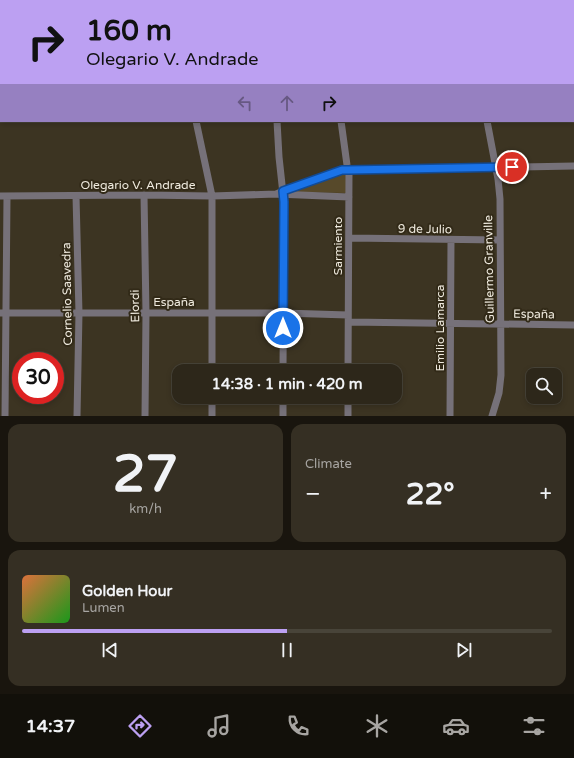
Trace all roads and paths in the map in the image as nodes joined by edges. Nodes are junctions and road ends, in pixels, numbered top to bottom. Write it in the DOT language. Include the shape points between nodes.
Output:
graph roads {
  1 [pos="196,122"];
  2 [pos="277,122"];
  3 [pos="341,122"];
  4 [pos="487,122"];
  5 [pos="574,166"];
  6 [pos="496,168"];
  7 [pos="348,170"];
  8 [pos="283,193"];
  9 [pos="144,195"];
  10 [pos="3,196"];
  11 [pos="76,196"];
  12 [pos="212,196"];
  13 [pos="349,197"];
  14 [pos="349,238"];
  15 [pos="451,240"];
  16 [pos="500,240"];
  17 [pos="3,313"];
  18 [pos="79,313"];
  19 [pos="146,313"];
  20 [pos="212,313"];
  21 [pos="283,313"];
  22 [pos="349,319"];
  23 [pos="451,324"];
  24 [pos="501,324"];
  25 [pos="574,326"];
  26 [pos="212,364"];
  27 [pos="283,364"];
  28 [pos="348,364"];
  29 [pos="212,404"];
  30 [pos="283,404"];
  31 [pos="348,404"];
  32 [pos="5,416"];
  33 [pos="77,416"];
  34 [pos="145,416"];
  35 [pos="212,416"];
  36 [pos="283,416"];
  37 [pos="348,416"];
  38 [pos="450,416"];
  39 [pos="492,416"];
  1 -- 12 [label="street"];
  2 -- 8 [label="street"];
  3 -- 7 [label="street, Sarmiento"];
  4 -- 6 [label="street, Guillermo Granville"];
  5 -- 6 [label="street, Olegario V. Andrade"];
  6 -- 7 [label="street, Olegario V. Andrade"];
  6 -- 16 [label="street, Guillermo Granville" via="500,188"];
  7 -- 8 [label="street, Olegario V. Andrade" via="309,181"];
  7 -- 13 [label="street, Sarmiento"];
  8 -- 12 [label="street, Olegario V. Andrade"];
  8 -- 13 [label="street, Olegario V. Andrade"];
  8 -- 21 [label="street"];
  9 -- 11 [label="street, Olegario V. Andrade"];
  9 -- 12 [label="street, Olegario V. Andrade"];
  9 -- 19 [label="street, Elordi"];
  10 -- 11 [label="street, Olegario V. Andrade"];
  10 -- 17 [label="street"];
  11 -- 18 [label="street, Cornelio Saavedra"];
  12 -- 20 [label="street"];
  13 -- 14 [label="street, Sarmiento"];
  14 -- 15 [label="street, 9 de Julio"];
  14 -- 22 [label="street, Sarmiento"];
  15 -- 16 [label="street, 9 de Julio"];
  15 -- 23 [label="street, Emilio Lamarca"];
  16 -- 24 [label="street, Guillermo Granville"];
  17 -- 18 [label="street, España"];
  17 -- 32 [label="street"];
  18 -- 19 [label="street, España"];
  18 -- 33 [label="street, Cornelio Saavedra"];
  19 -- 20 [label="street, España"];
  19 -- 34 [label="street, Elordi"];
  20 -- 21 [label="street, España"];
  20 -- 26 [label="street"];
  21 -- 22 [label="street, España"];
  21 -- 27 [label="street"];
  22 -- 23 [label="street, España"];
  22 -- 28 [label="street, Sarmiento"];
  23 -- 24 [label="street, España"];
  23 -- 38 [label="street, Emilio Lamarca"];
  24 -- 25 [label="street, España"];
  24 -- 39 [label="street, Guillermo Granville" via="500,384"];
  29 -- 35 [label="street"];
  30 -- 36 [label="street"];
  31 -- 37 [label="street"];
}
